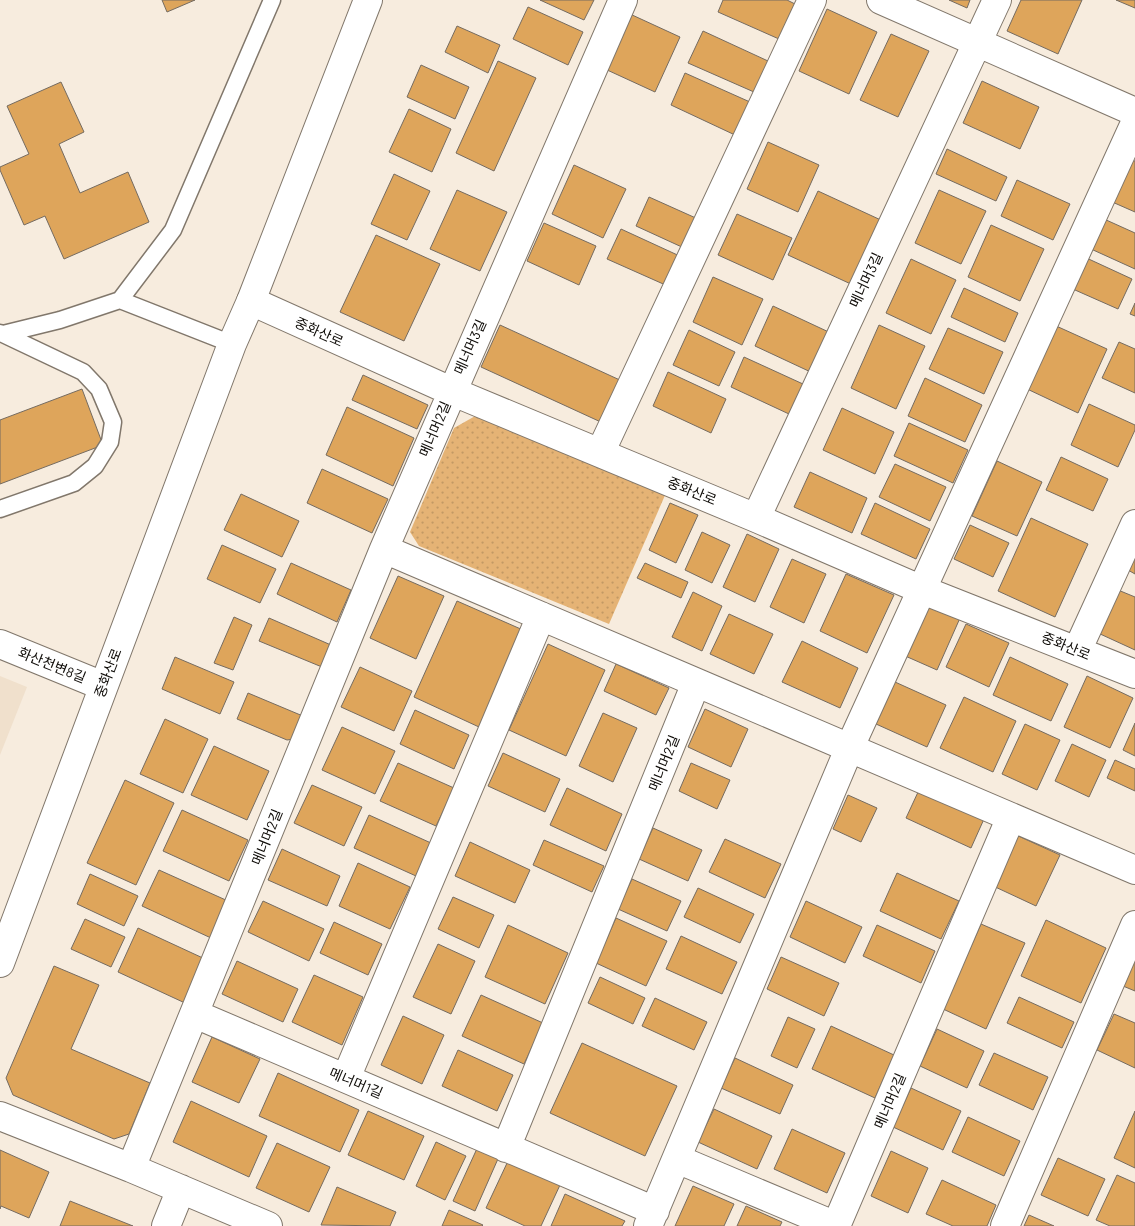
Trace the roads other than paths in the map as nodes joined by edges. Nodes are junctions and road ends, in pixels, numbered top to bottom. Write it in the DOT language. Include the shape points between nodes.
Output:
graph roads {
  1 [pos="272,0"];
  2 [pos="368,0"];
  3 [pos="623,0"];
  4 [pos="812,0"];
  5 [pos="881,0"];
  6 [pos="997,0"];
  7 [pos="977,43"];
  8 [pos="1135,112"];
  9 [pos="1135,123"];
  10 [pos="120,300"];
  11 [pos="251,301"];
  12 [pos="1,333"];
  13 [pos="232,344"];
  14 [pos="450,391"];
  15 [pos="600,453"];
  16 [pos="0,509"];
  17 [pos="756,518"];
  18 [pos="1135,524"];
  19 [pos="384,549"];
  20 [pos="920,589"];
  21 [pos="541,616"];
  22 [pos="0,644"];
  23 [pos="1077,651"];
  24 [pos="1135,674"];
  25 [pos="696,683"];
  26 [pos="103,686"];
  27 [pos="849,749"];
  28 [pos="1011,817"];
  29 [pos="1135,870"];
  30 [pos="1135,925"];
  31 [pos="0,963"];
  32 [pos="195,1014"];
  33 [pos="346,1078"];
  34 [pos="0,1116"];
  35 [pos="506,1148"];
  36 [pos="677,1159"];
  37 [pos="131,1168"];
  38 [pos="181,1189"];
  39 [pos="652,1219"];
  40 [pos="166,1226"];
  41 [pos="268,1226"];
  42 [pos="836,1226"];
  43 [pos="1006,1226"];
  1 -- 10 [label="lane" via="173,230"];
  2 -- 11 [label="street, 중화산로"];
  3 -- 14 [label="street, 메너머3길"];
  4 -- 15 [label="street"];
  5 -- 7 [label="street"];
  6 -- 7 [label="street, 메너머3길"];
  7 -- 8 [label="street"];
  7 -- 17 [label="street, 메너머3길"];
  9 -- 20 [label="street"];
  10 -- 12 [label="lane" via="60,320"];
  10 -- 13 [label="lane"];
  11 -- 13 [label="street, 중화산로"];
  11 -- 14 [label="street, 중화산로"];
  12 -- 16 [label="lane" via="83,372 99,389 113,422 110,442 95,466 74,483"];
  13 -- 26 [label="street, 중화산로"];
  14 -- 15 [label="street, 중화산로"];
  14 -- 19 [label="street, 메너머2길"];
  15 -- 17 [label="street, 중화산로"];
  17 -- 20 [label="street, 중화산로"];
  18 -- 23 [label="street"];
  19 -- 21 [label="street"];
  19 -- 32 [label="street, 메너머2길"];
  20 -- 23 [label="street, 중화산로"];
  20 -- 27 [label="street"];
  21 -- 25 [label="street"];
  21 -- 33 [label="street"];
  22 -- 26 [label="street, 화산천변8길"];
  23 -- 24 [label="street, 중화산로"];
  25 -- 27 [label="street"];
  25 -- 35 [label="street, 메너머2길"];
  26 -- 31 [label="street, 중화산로"];
  27 -- 28 [label="street"];
  27 -- 36 [label="street"];
  28 -- 29 [label="street"];
  28 -- 42 [label="street, 메너머2길"];
  30 -- 43 [label="street"];
  32 -- 33 [label="street, 메너머1길"];
  32 -- 37 [label="street"];
  33 -- 35 [label="street, 메너머1길"];
  34 -- 37 [label="street"];
  35 -- 39 [label="street, 메너머1길"];
  36 -- 39 [label="street"];
  36 -- 42 [label="street, 메너머2길"];
  37 -- 38 [label="street"];
  38 -- 40 [label="street"];
  38 -- 41 [label="street"];
}
